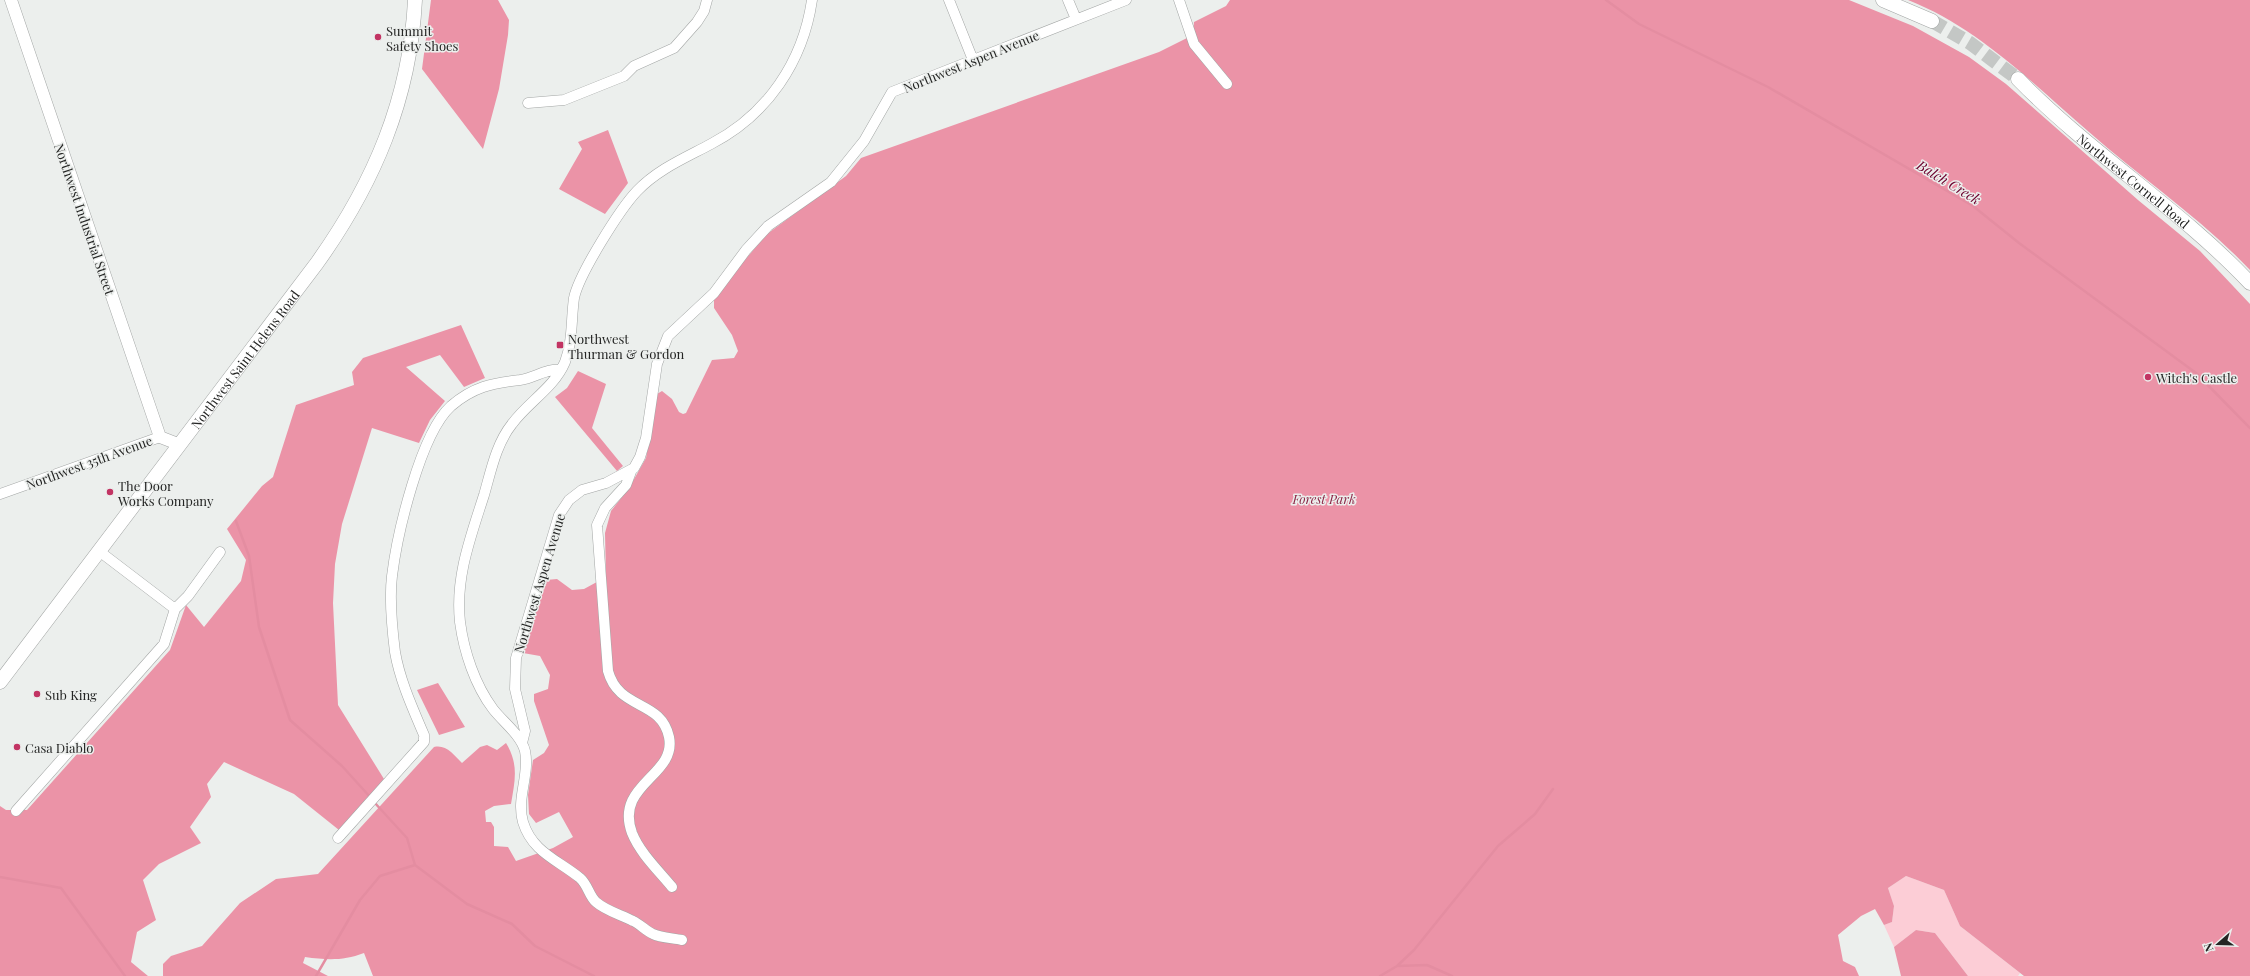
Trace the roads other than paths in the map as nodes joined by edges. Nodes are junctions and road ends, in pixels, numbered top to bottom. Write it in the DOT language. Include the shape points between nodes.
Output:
graph roads {
  1 [pos="11,0"];
  2 [pos="415,0"];
  3 [pos="707,0"];
  4 [pos="812,0"];
  5 [pos="949,0"];
  6 [pos="1068,0"];
  7 [pos="1126,0"];
  8 [pos="1884,0"];
  9 [pos="1181,4"];
  10 [pos="1076,19"];
  11 [pos="1932,21"];
  12 [pos="973,60"];
  13 [pos="2021,83"];
  14 [pos="1227,84"];
  15 [pos="528,103"];
  16 [pos="2250,283"];
  17 [pos="561,370"];
  18 [pos="160,437"];
  19 [pos="178,444"];
  20 [pos="632,469"];
  21 [pos="0,494"];
  22 [pos="98,551"];
  23 [pos="220,552"];
  24 [pos="175,609"];
  25 [pos="0,682"];
  26 [pos="522,743"];
  27 [pos="16,811"];
  28 [pos="338,838"];
  29 [pos="672,887"];
  30 [pos="682,940"];
  1 -- 18 [label="street, Northwest Industrial Street"];
  2 -- 19 [label="main road, Northwest Saint Helens Road" via="406,70 398,102 381,151 359,198 316,262"];
  3 -- 15 [label="street" via="697,22 674,48 634,66 624,76 564,100"];
  4 -- 17 [label="street" via="804,36 791,67 760,109 729,134 657,173 636,192 620,213 576,290 569,348"];
  5 -- 12 [label="street"];
  6 -- 10 [label="street"];
  7 -- 10 [label="street, Northwest Aspen Avenue"];
  8 -- 11 [label="main road"];
  9 -- 14 [label="street" via="1194,44"];
  10 -- 12 [label="street, Northwest Aspen Avenue"];
  12 -- 20 [label="street, Northwest Aspen Avenue" via="892,92 864,142 831,182 768,226 746,250 714,293 668,336 656,364 644,445"];
  13 -- 16 [label="main road, Northwest Cornell Road" via="2076,132 2211,243"];
  17 -- 26 [label="street" via="552,383 510,426 500,444 466,550 460,584 460,622 473,671 488,701"];
  17 -- 28 [label="street" via="547,370 527,378 494,382 476,390 444,413 427,444 399,535 392,578 395,652 424,740"];
  18 -- 19 [label="street, Northwest 35th Avenue"];
  18 -- 21 [label="street, Northwest 35th Avenue"];
  19 -- 22 [label="main road, Northwest Saint Helens Road"];
  20 -- 26 [label="street, Northwest Aspen Avenue" via="606,483 582,490 569,500 559,515 516,658 515,689 525,731"];
  20 -- 29 [label="street" via="626,485 605,508 597,525 608,671 610,681 621,695 659,716 669,738 666,760 655,774 638,788 631,805 630,817 632,832 641,848"];
  22 -- 24 [label="street"];
  22 -- 25 [label="main road, Northwest Saint Helens Road"];
  23 -- 24 [label="street" via="188,596"];
  24 -- 27 [label="street" via="164,644"];
  26 -- 30 [label="street" via="526,764 521,810 526,831 534,843 546,856 582,879 597,903 654,934"];
}
